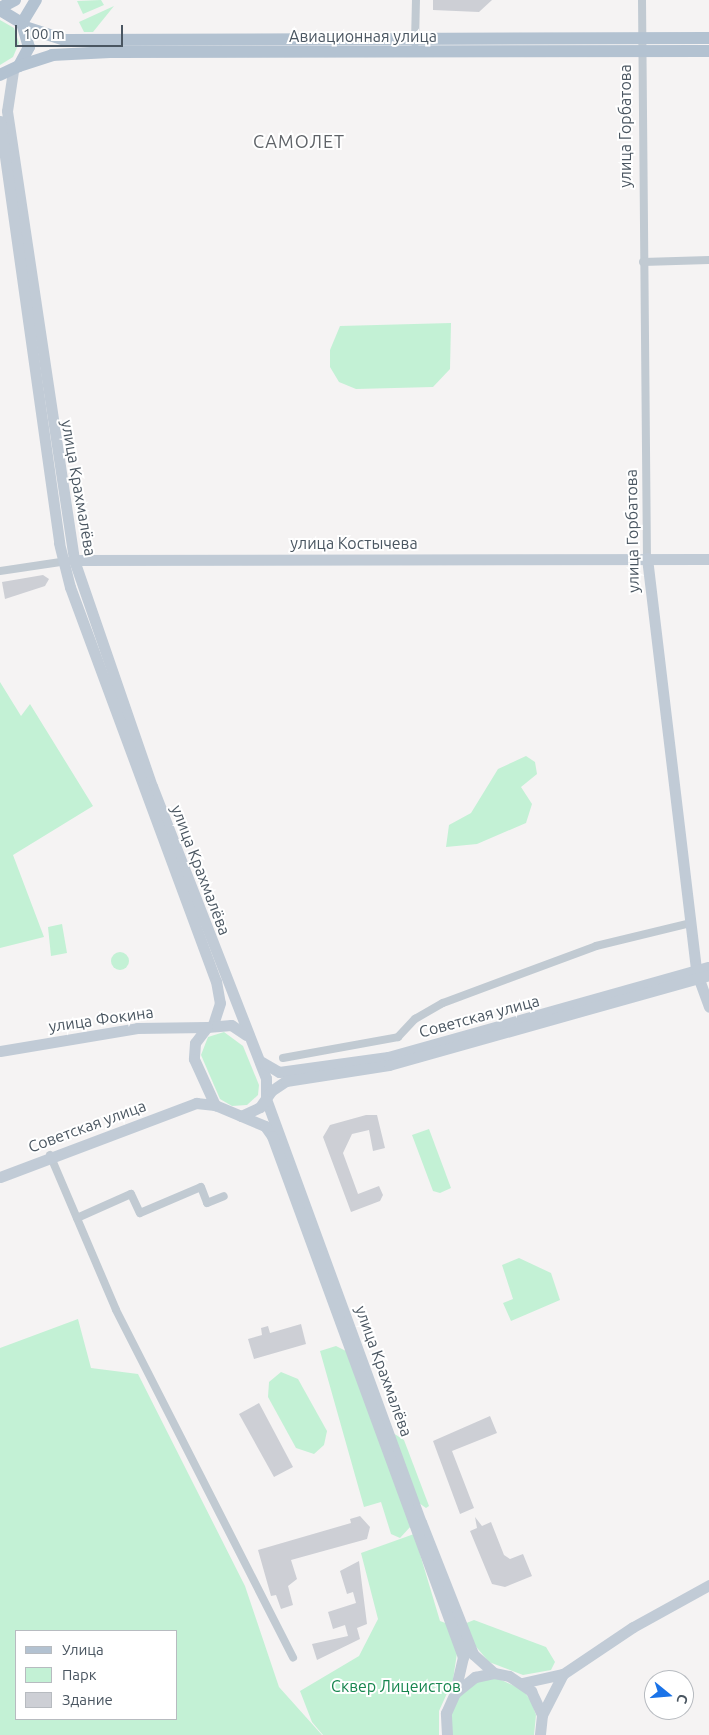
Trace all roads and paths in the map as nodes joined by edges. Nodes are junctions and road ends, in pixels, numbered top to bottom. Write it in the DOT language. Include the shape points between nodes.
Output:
graph roads {
  1 [pos="15,0"];
  2 [pos="36,0"];
  3 [pos="416,0"];
  4 [pos="642,0"];
  5 [pos="0,9"];
  6 [pos="23,25"];
  7 [pos="415,38"];
  8 [pos="709,38"];
  9 [pos="642,44"];
  10 [pos="709,51"];
  11 [pos="415,53"];
  12 [pos="16,68"];
  13 [pos="0,75"];
  14 [pos="0,122"];
  15 [pos="709,260"];
  16 [pos="644,262"];
  17 [pos="647,558"];
  18 [pos="709,559"];
  19 [pos="69,561"];
  20 [pos="0,571"];
  21 [pos="690,923"];
  22 [pos="709,967"];
  23 [pos="702,975"];
  24 [pos="709,1006"];
  25 [pos="210,1026"];
  26 [pos="247,1036"];
  27 [pos="0,1051"];
  28 [pos="257,1058"];
  29 [pos="282,1058"];
  30 [pos="266,1098"];
  31 [pos="215,1105"];
  32 [pos="241,1116"];
  33 [pos="50,1156"];
  34 [pos="0,1177"];
  35 [pos="224,1196"];
  36 [pos="77,1218"];
  37 [pos="709,1585"];
  38 [pos="468,1656"];
  39 [pos="293,1658"];
  40 [pos="494,1673"];
  41 [pos="563,1674"];
  42 [pos="522,1683"];
  43 [pos="455,1693"];
  44 [pos="542,1715"];
  45 [pos="447,1735"];
  46 [pos="540,1735"];
  1 -- 5 [label="main road"];
  2 -- 6 [label="main road"];
  3 -- 7 [label="street"];
  4 -- 9 [label="street, улица Горбатова"];
  5 -- 6 [label="main road, Авиационная улица"];
  6 -- 7 [label="main road, Авиационная улица" via="65,40"];
  6 -- 12 [label="main road" via="29,47"];
  7 -- 9 [label="main road, Авиационная улица"];
  7 -- 11 [label="street"];
  8 -- 9 [label="main road, Авиационная улица"];
  9 -- 10 [label="main road, Авиационная улица"];
  9 -- 11 [label="main road, Авиационная улица"];
  9 -- 16 [label="street, улица Горбатова"];
  11 -- 12 [label="main road, Авиационная улица" via="110,52 52,55"];
  12 -- 13 [label="main road, Авиационная улица"];
  12 -- 19 [label="main road, улица Крахмалёва" via="7,111"];
  14 -- 19 [label="main road, улица Крахмалёва"];
  15 -- 16 [label="street"];
  16 -- 17 [label="street, улица Горбатова"];
  17 -- 18 [label="main road, улица Костычева"];
  17 -- 19 [label="main road, улица Костычева"];
  17 -- 21 [label="main road, улица Горбатова"];
  19 -- 20 [label="street, улица Костычева"];
  19 -- 25 [label="main road, улица Крахмалёва" via="216,982 220,1003"];
  19 -- 26 [label="main road, улица Крахмалёва"];
  21 -- 23 [label="main road, улица Горбатова"];
  21 -- 29 [label="street" via="596,946 443,1003 415,1019 398,1037"];
  22 -- 23 [label="main road, Советская улица"];
  23 -- 24 [label="main road, улица Горбатова"];
  23 -- 28 [label="main road, Советская улица" via="374,1060 279,1072"];
  23 -- 30 [label="main road, Советская улица" via="407,1061 276,1086"];
  25 -- 26 [label="main road" via="231,1025"];
  25 -- 27 [label="main road, улица Фокина" via="137,1028"];
  25 -- 31 [label="main road" via="197,1038 194,1053"];
  26 -- 28 [label="main road"];
  28 -- 30 [label="main road" via="266,1078"];
  30 -- 32 [label="main road" via="260,1107"];
  30 -- 38 [label="main road, улица Крахмалёва"];
  31 -- 32 [label="main road"];
  31 -- 33 [label="main road, Советская улица" via="196,1103"];
  32 -- 38 [label="main road" via="265,1126 272,1136"];
  33 -- 34 [label="main road, Советская улица"];
  33 -- 36 [label="street"];
  35 -- 36 [label="street" via="207,1203 201,1187 140,1213 131,1194"];
  36 -- 39 [label="street" via="177,1434"];
  37 -- 41 [label="main road" via="633,1627"];
  38 -- 40 [label="main road"];
  38 -- 43 [label="main road"];
  40 -- 42 [label="main road"];
  40 -- 43 [label="main road" via="475,1677"];
  41 -- 42 [label="main road"];
  41 -- 44 [label="main road"];
  42 -- 44 [label="main road" via="538,1701"];
  43 -- 45 [label="main road" via="446,1713"];
  44 -- 46 [label="main road"];
}
